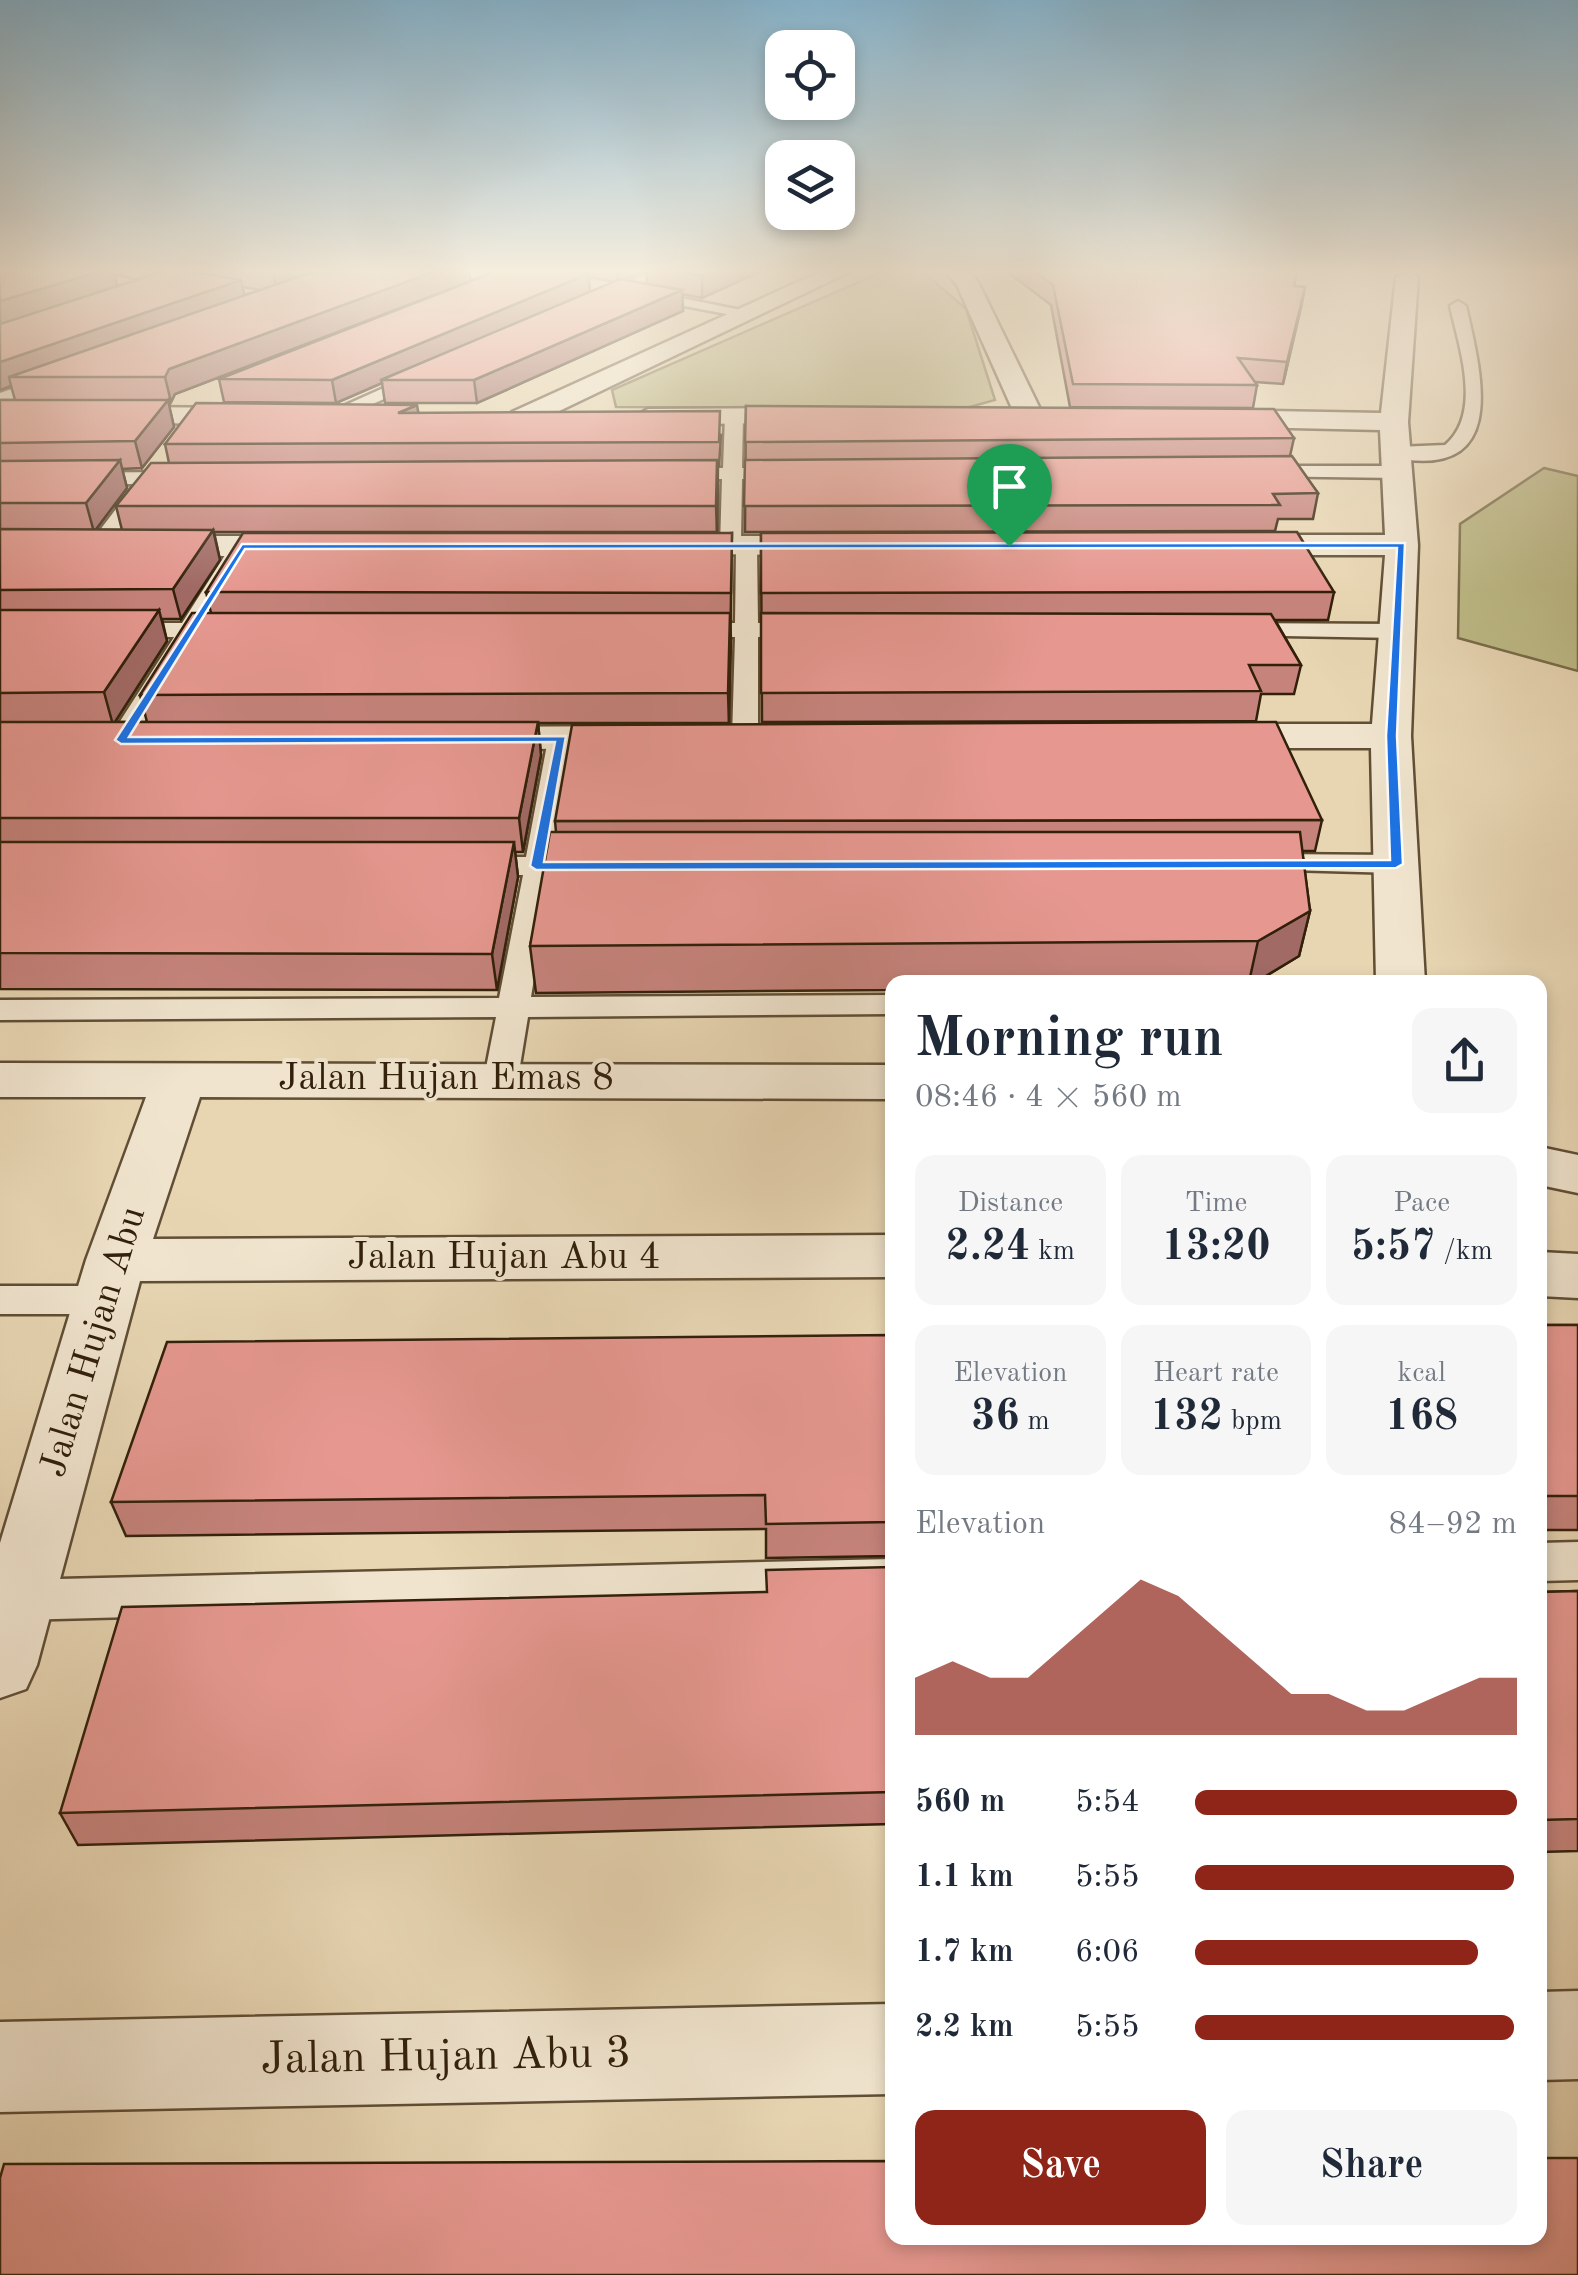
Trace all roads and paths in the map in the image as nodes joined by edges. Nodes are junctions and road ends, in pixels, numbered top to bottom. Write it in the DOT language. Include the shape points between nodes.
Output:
graph roads {
  1 [pos="63,377"];
  2 [pos="416,377"];
  3 [pos="604,377"];
  4 [pos="1019,377"];
  5 [pos="1401,377"];
  6 [pos="1473,377"];
  7 [pos="233,386"];
  8 [pos="0,399"];
  9 [pos="0,414"];
  10 [pos="160,415"];
  11 [pos="990,415"];
  12 [pos="311,416"];
  13 [pos="734,416"];
  14 [pos="852,416"];
  15 [pos="407,417"];
  16 [pos="1183,418"];
  17 [pos="1396,449"];
  18 [pos="156,470"];
  19 [pos="1241,472"];
  20 [pos="733,473"];
  21 [pos="811,473"];
  22 [pos="655,474"];
  23 [pos="208,478"];
  24 [pos="0,479"];
  25 [pos="1402,545"];
  26 [pos="0,546"];
  27 [pos="242,546"];
  28 [pos="339,546"];
  29 [pos="632,546"];
  30 [pos="739,546"];
  31 [pos="866,546"];
  32 [pos="1204,546"];
  33 [pos="97,547"];
  34 [pos="96,630"];
  35 [pos="191,630"];
  36 [pos="250,630"];
  37 [pos="667,630"];
  38 [pos="747,630"];
  39 [pos="826,630"];
  40 [pos="1200,630"];
  41 [pos="1397,630"];
  42 [pos="1176,736"];
  43 [pos="1392,736"];
  44 [pos="728,738"];
  45 [pos="428,739"];
  46 [pos="562,739"];
  47 [pos="122,740"];
  48 [pos="1220,863"];
  49 [pos="1396,864"];
  50 [pos="447,866"];
  51 [pos="536,866"];
  52 [pos="614,866"];
  53 [pos="1400,975"];
  54 [pos="885,1005"];
  55 [pos="0,1010"];
  56 [pos="514,1010"];
  57 [pos="501,1078"];
  58 [pos="0,1080"];
  59 [pos="179,1080"];
  60 [pos="885,1082"];
  61 [pos="1547,1167"];
  62 [pos="1578,1174"];
  63 [pos="885,1256"];
  64 [pos="1547,1274"];
  65 [pos="1578,1276"];
  66 [pos="110,1280"];
  67 [pos="0,1300"];
  68 [pos="1578,1561"];
  69 [pos="1547,1562"];
  70 [pos="885,1578"];
  71 [pos="6,1622"];
  72 [pos="1578,2035"];
  73 [pos="1547,2036"];
  74 [pos="885,2049"];
  75 [pos="0,2068"];
  1 -- 8 [label="lane"];
  2 -- 12 [label="lane"];
  3 -- 13 [label="street" via="512,418"];
  4 -- 11 [label="street" via="1039,415"];
  5 -- 17 [label="street"];
  6 -- 17 [label="lane" via="1477,394 1463,440 1450,451"];
  7 -- 10 [label="street"];
  9 -- 10 [label="street"];
  10 -- 12 [label="street" via="191,423"];
  12 -- 15 [label="street"];
  13 -- 14 [label="street"];
  13 -- 20 [label="lane"];
  16 -- 17 [label="street"];
  17 -- 19 [label="lane"];
  17 -- 25 [label="street"];
  18 -- 23 [label="lane"];
  18 -- 24 [label="lane"];
  18 -- 33 [label="lane"];
  20 -- 21 [label="lane"];
  20 -- 22 [label="lane"];
  20 -- 30 [label="lane"];
  25 -- 32 [label="street"];
  25 -- 41 [label="street"];
  26 -- 33 [label="street"];
  27 -- 28 [label="street"];
  27 -- 33 [label="street"];
  27 -- 35 [label="lane"];
  29 -- 30 [label="street"];
  30 -- 31 [label="street"];
  30 -- 38 [label="lane"];
  34 -- 35 [label="lane"];
  35 -- 36 [label="lane"];
  35 -- 47 [label="lane"];
  37 -- 38 [label="lane"];
  38 -- 39 [label="lane"];
  38 -- 44 [label="lane"];
  40 -- 41 [label="lane"];
  41 -- 43 [label="street"];
  42 -- 43 [label="street"];
  43 -- 49 [label="street"];
  44 -- 46 [label="street"];
  45 -- 46 [label="street"];
  46 -- 51 [label="lane"];
  48 -- 49 [label="lane"];
  49 -- 53 [label="street"];
  50 -- 51 [label="lane"];
  51 -- 52 [label="lane"];
  51 -- 56 [label="lane"];
  54 -- 56 [label="lane"];
  55 -- 56 [label="lane"];
  56 -- 57 [label="lane"];
  57 -- 59 [label="street, Jalan Hujan Emas 8"];
  57 -- 60 [label="street, Jalan Hujan Emas 8"];
  58 -- 59 [label="street, Jalan Hujan Emas 8"];
  59 -- 66 [label="street, Jalan Hujan Abu"];
  61 -- 62 [label="street"];
  63 -- 66 [label="street, Jalan Hujan Abu 4"];
  64 -- 65 [label="street"];
  66 -- 67 [label="lane"];
  66 -- 71 [label="street, Jalan Hujan Abu"];
  68 -- 69 [label="lane"];
  70 -- 71 [label="lane"];
  72 -- 73 [label="street"];
  74 -- 75 [label="street, Jalan Hujan Abu 3"];
}
